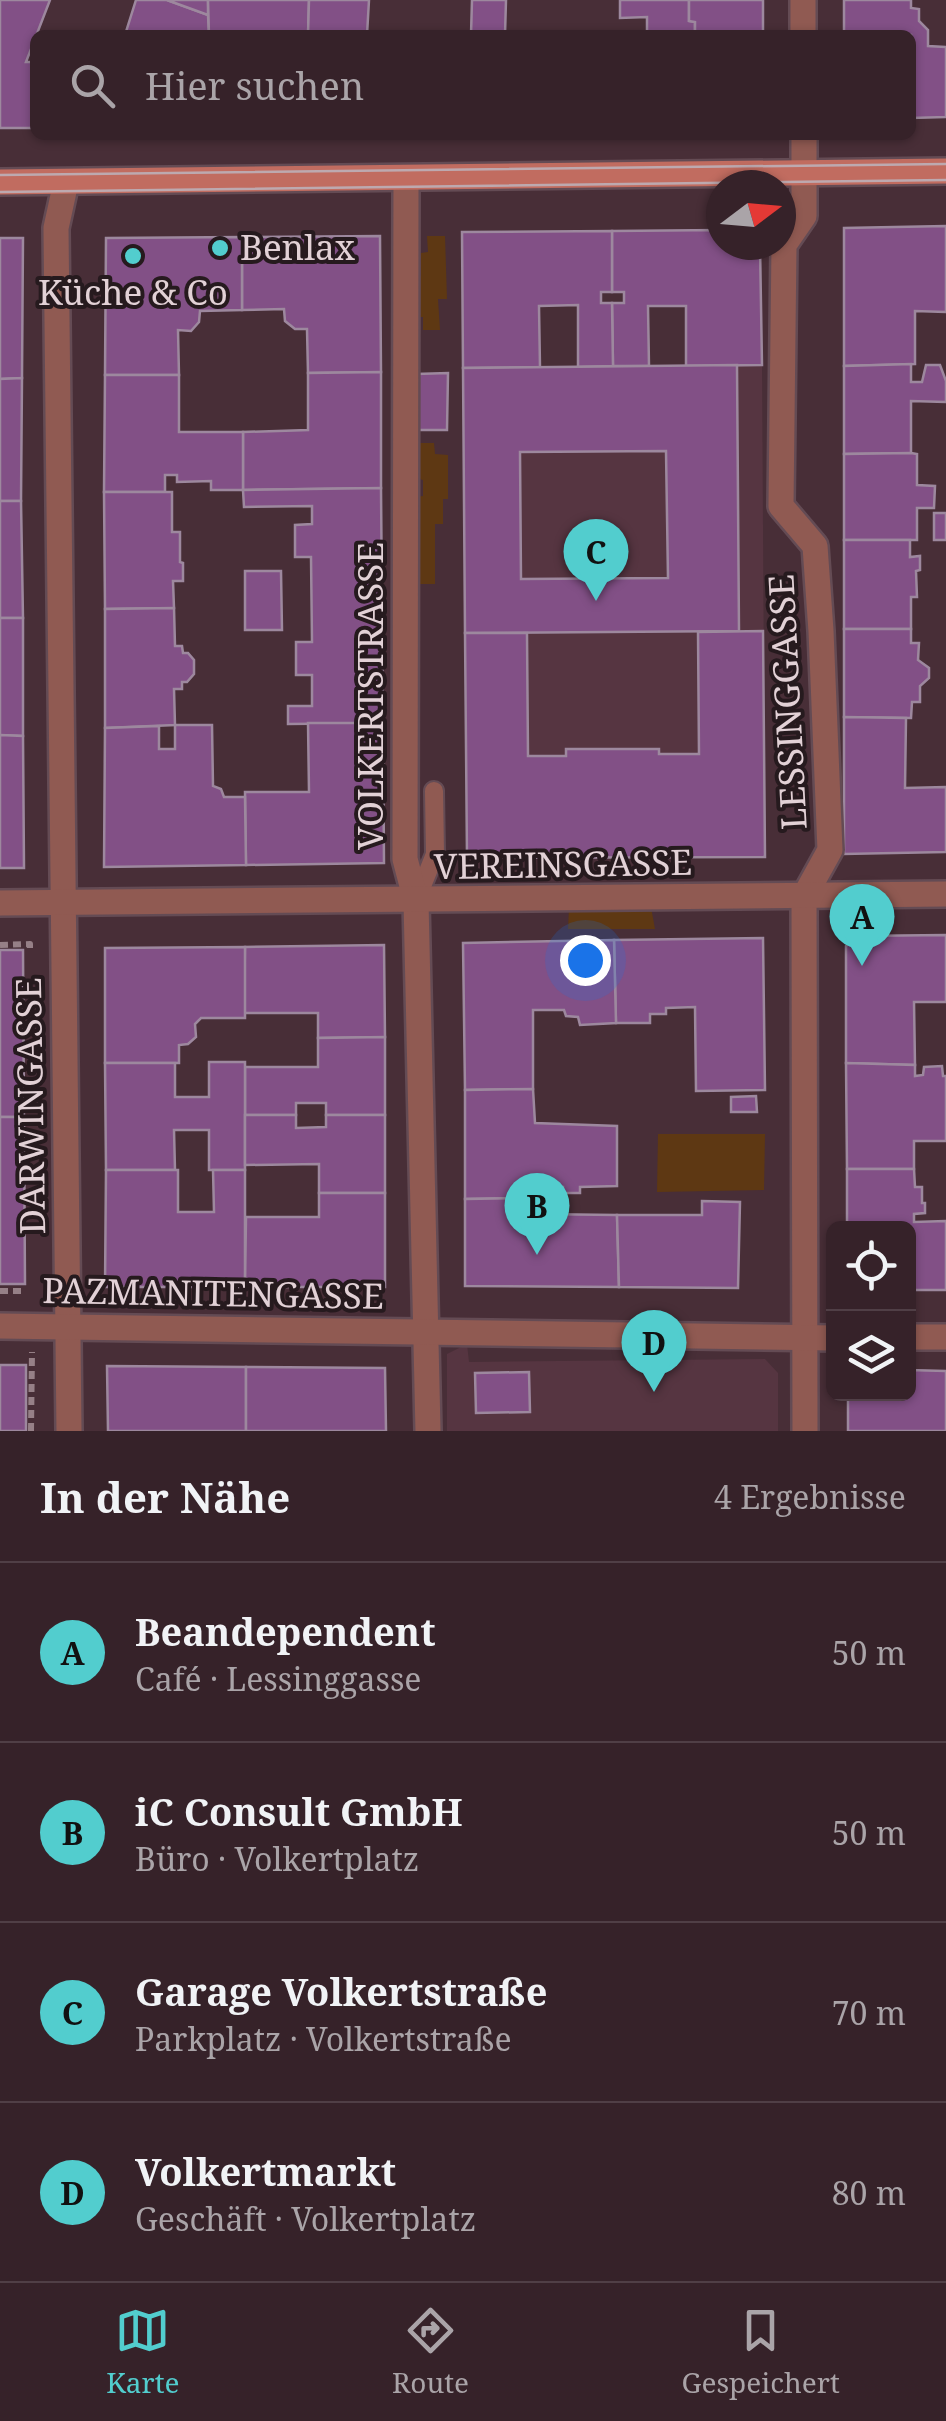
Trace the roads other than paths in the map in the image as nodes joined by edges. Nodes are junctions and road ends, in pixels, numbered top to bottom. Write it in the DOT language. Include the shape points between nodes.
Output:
graph roads {
  1 [pos="802,0"];
  2 [pos="803,30"];
  3 [pos="804,140"];
  4 [pos="946,172"];
  5 [pos="804,174"];
  6 [pos="406,178"];
  7 [pos="0,182"];
  8 [pos="66,182"];
  9 [pos="434,791"];
  10 [pos="946,894"];
  11 [pos="804,897"];
  12 [pos="416,901"];
  13 [pos="64,902"];
  14 [pos="0,903"];
  15 [pos="0,1326"];
  16 [pos="68,1326"];
  17 [pos="425,1333"];
  18 [pos="916,1337"];
  19 [pos="946,1337"];
  20 [pos="805,1338"];
  21 [pos="826,1338"];
  22 [pos="68,1431"];
  23 [pos="428,1431"];
  24 [pos="805,1431"];
  1 -- 2 [label="street"];
  3 -- 5 [label="street, LESSINGGASSE"];
  4 -- 5 [label="main road"];
  5 -- 6 [label="main road"];
  5 -- 11 [label="street, LESSINGGASSE" via="804,216 784,245 781,506 816,546 830,850"];
  6 -- 8 [label="main road"];
  6 -- 12 [label="street, VOLKERTSTRASSE" via="405,859"];
  7 -- 8 [label="main road"];
  8 -- 13 [label="street, DARWINGASSE" via="56,228"];
  9 -- 12 [label="lane" via="435,854"];
  10 -- 11 [label="street, VEREINSGASSE"];
  11 -- 12 [label="street, VEREINSGASSE"];
  11 -- 20 [label="street, LESSINGGASSE"];
  12 -- 13 [label="street, VEREINSGASSE"];
  12 -- 17 [label="street, VOLKERTSTRASSE"];
  13 -- 14 [label="street, VEREINSGASSE"];
  13 -- 16 [label="street, DARWINGASSE"];
  15 -- 16 [label="street, PAZMANITENGASSE"];
  16 -- 17 [label="street, PAZMANITENGASSE"];
  16 -- 22 [label="street, DARWINGASSE"];
  17 -- 20 [label="street, PAZMANITENGASSE"];
  17 -- 23 [label="street, VOLKERTSTRASSE"];
  18 -- 19 [label="street"];
  20 -- 21 [label="street"];
  20 -- 24 [label="street, LESSINGGASSE"];
}
